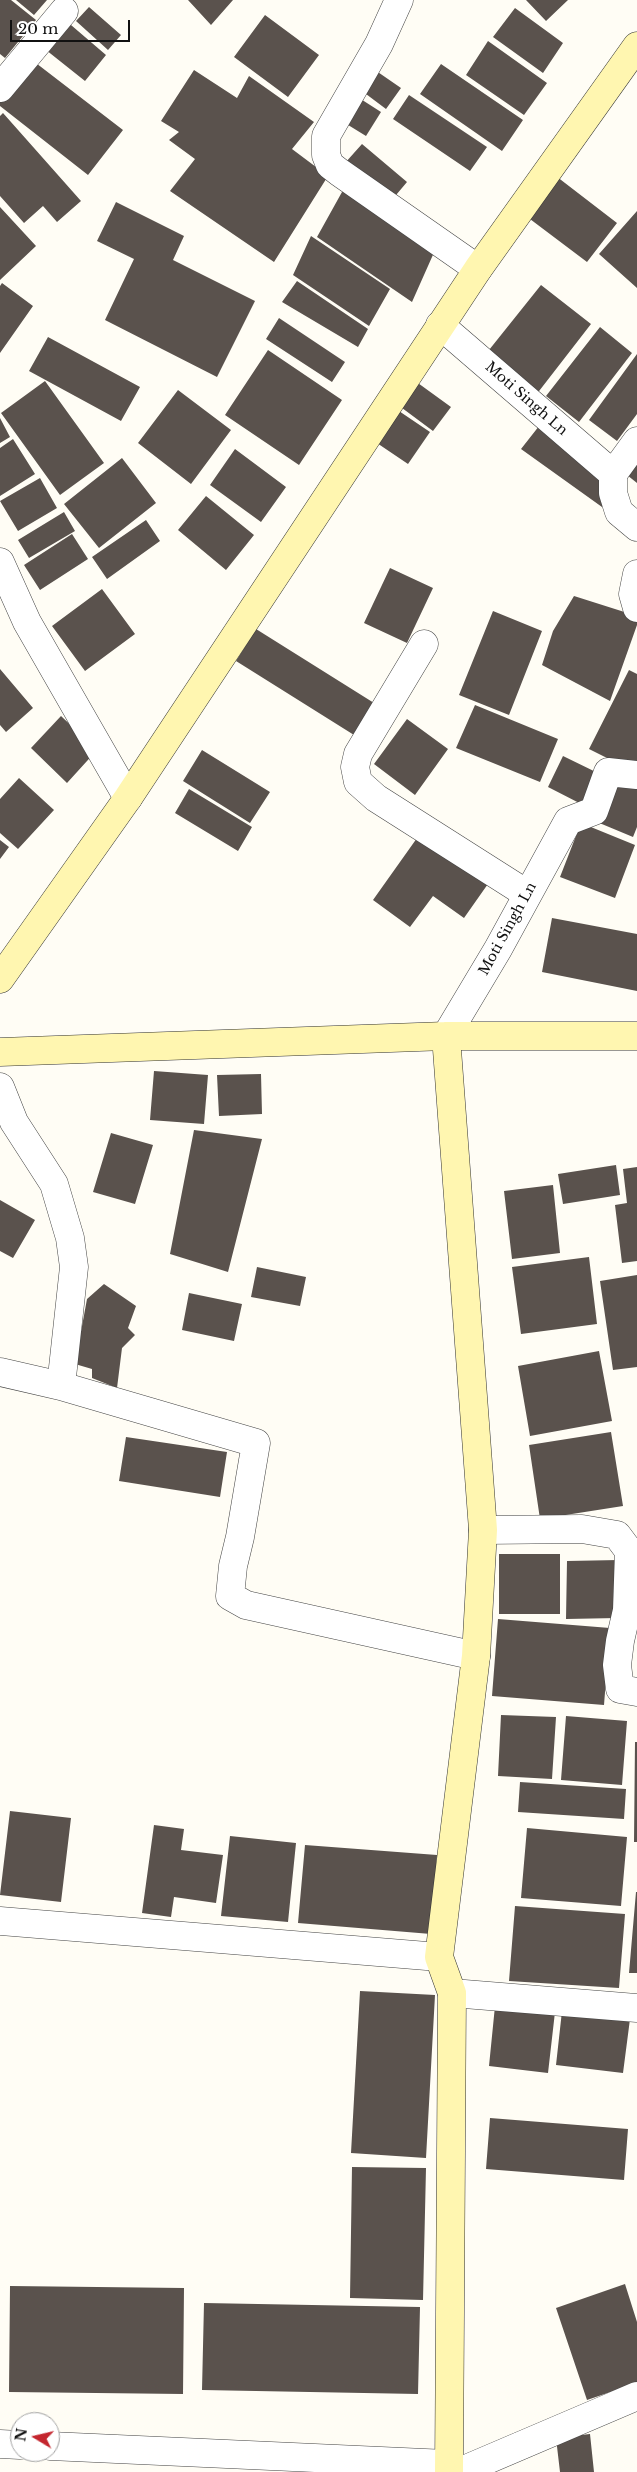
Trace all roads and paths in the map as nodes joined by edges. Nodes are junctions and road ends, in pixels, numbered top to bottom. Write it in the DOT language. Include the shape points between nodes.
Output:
graph roads {
  1 [pos="400,0"];
  2 [pos="64,11"];
  3 [pos="637,46"];
  4 [pos="0,88"];
  5 [pos="478,269"];
  6 [pos="440,325"];
  7 [pos="637,441"];
  8 [pos="613,474"];
  9 [pos="637,527"];
  10 [pos="0,562"];
  11 [pos="637,574"];
  12 [pos="637,608"];
  13 [pos="424,644"];
  14 [pos="637,775"];
  15 [pos="128,798"];
  16 [pos="527,894"];
  17 [pos="4,964"];
  18 [pos="446,1036"];
  19 [pos="637,1036"];
  20 [pos="0,1052"];
  21 [pos="0,1087"];
  22 [pos="0,1372"];
  23 [pos="61,1386"];
  24 [pos="483,1530"];
  25 [pos="476,1656"];
  26 [pos="637,1692"];
  27 [pos="0,1921"];
  28 [pos="439,1957"];
  29 [pos="452,1993"];
  30 [pos="637,2008"];
  31 [pos="637,2396"];
  32 [pos="60,2447"];
  33 [pos="451,2469"];
  1 -- 5 [label="street" via="379,44 326,136 326,155 330,165 339,172"];
  2 -- 4 [label="street"];
  3 -- 5 [label="street"];
  5 -- 6 [label="street"];
  6 -- 8 [label="street, Moti Singh Ln"];
  6 -- 15 [label="street"];
  7 -- 8 [label="street"];
  8 -- 9 [label="street" via="613,493 619,512"];
  10 -- 15 [label="street" via="27,622"];
  11 -- 12 [label="street" via="632,594"];
  13 -- 16 [label="street" via="358,754 355,767 358,782 376,798"];
  14 -- 16 [label="street, Moti Singh Ln" via="608,772 594,811 568,821"];
  15 -- 17 [label="street"];
  16 -- 18 [label="street, Moti Singh Ln"];
  18 -- 19 [label="street"];
  18 -- 20 [label="street"];
  18 -- 24 [label="street"];
  21 -- 23 [label="street" via="14,1122 54,1184 70,1238 74,1267"];
  22 -- 23 [label="street"];
  23 -- 25 [label="street" via="256,1443 230,1596 246,1605"];
  24 -- 25 [label="street"];
  24 -- 26 [label="street" via="582,1529 617,1535 629,1551 627,1610 617,1665 620,1689"];
  25 -- 28 [label="street"];
  27 -- 28 [label="street"];
  28 -- 29 [label="street"];
  29 -- 30 [label="street"];
  29 -- 33 [label="street"];
  31 -- 33 [label="street"];
  32 -- 33 [label="street"];
}
